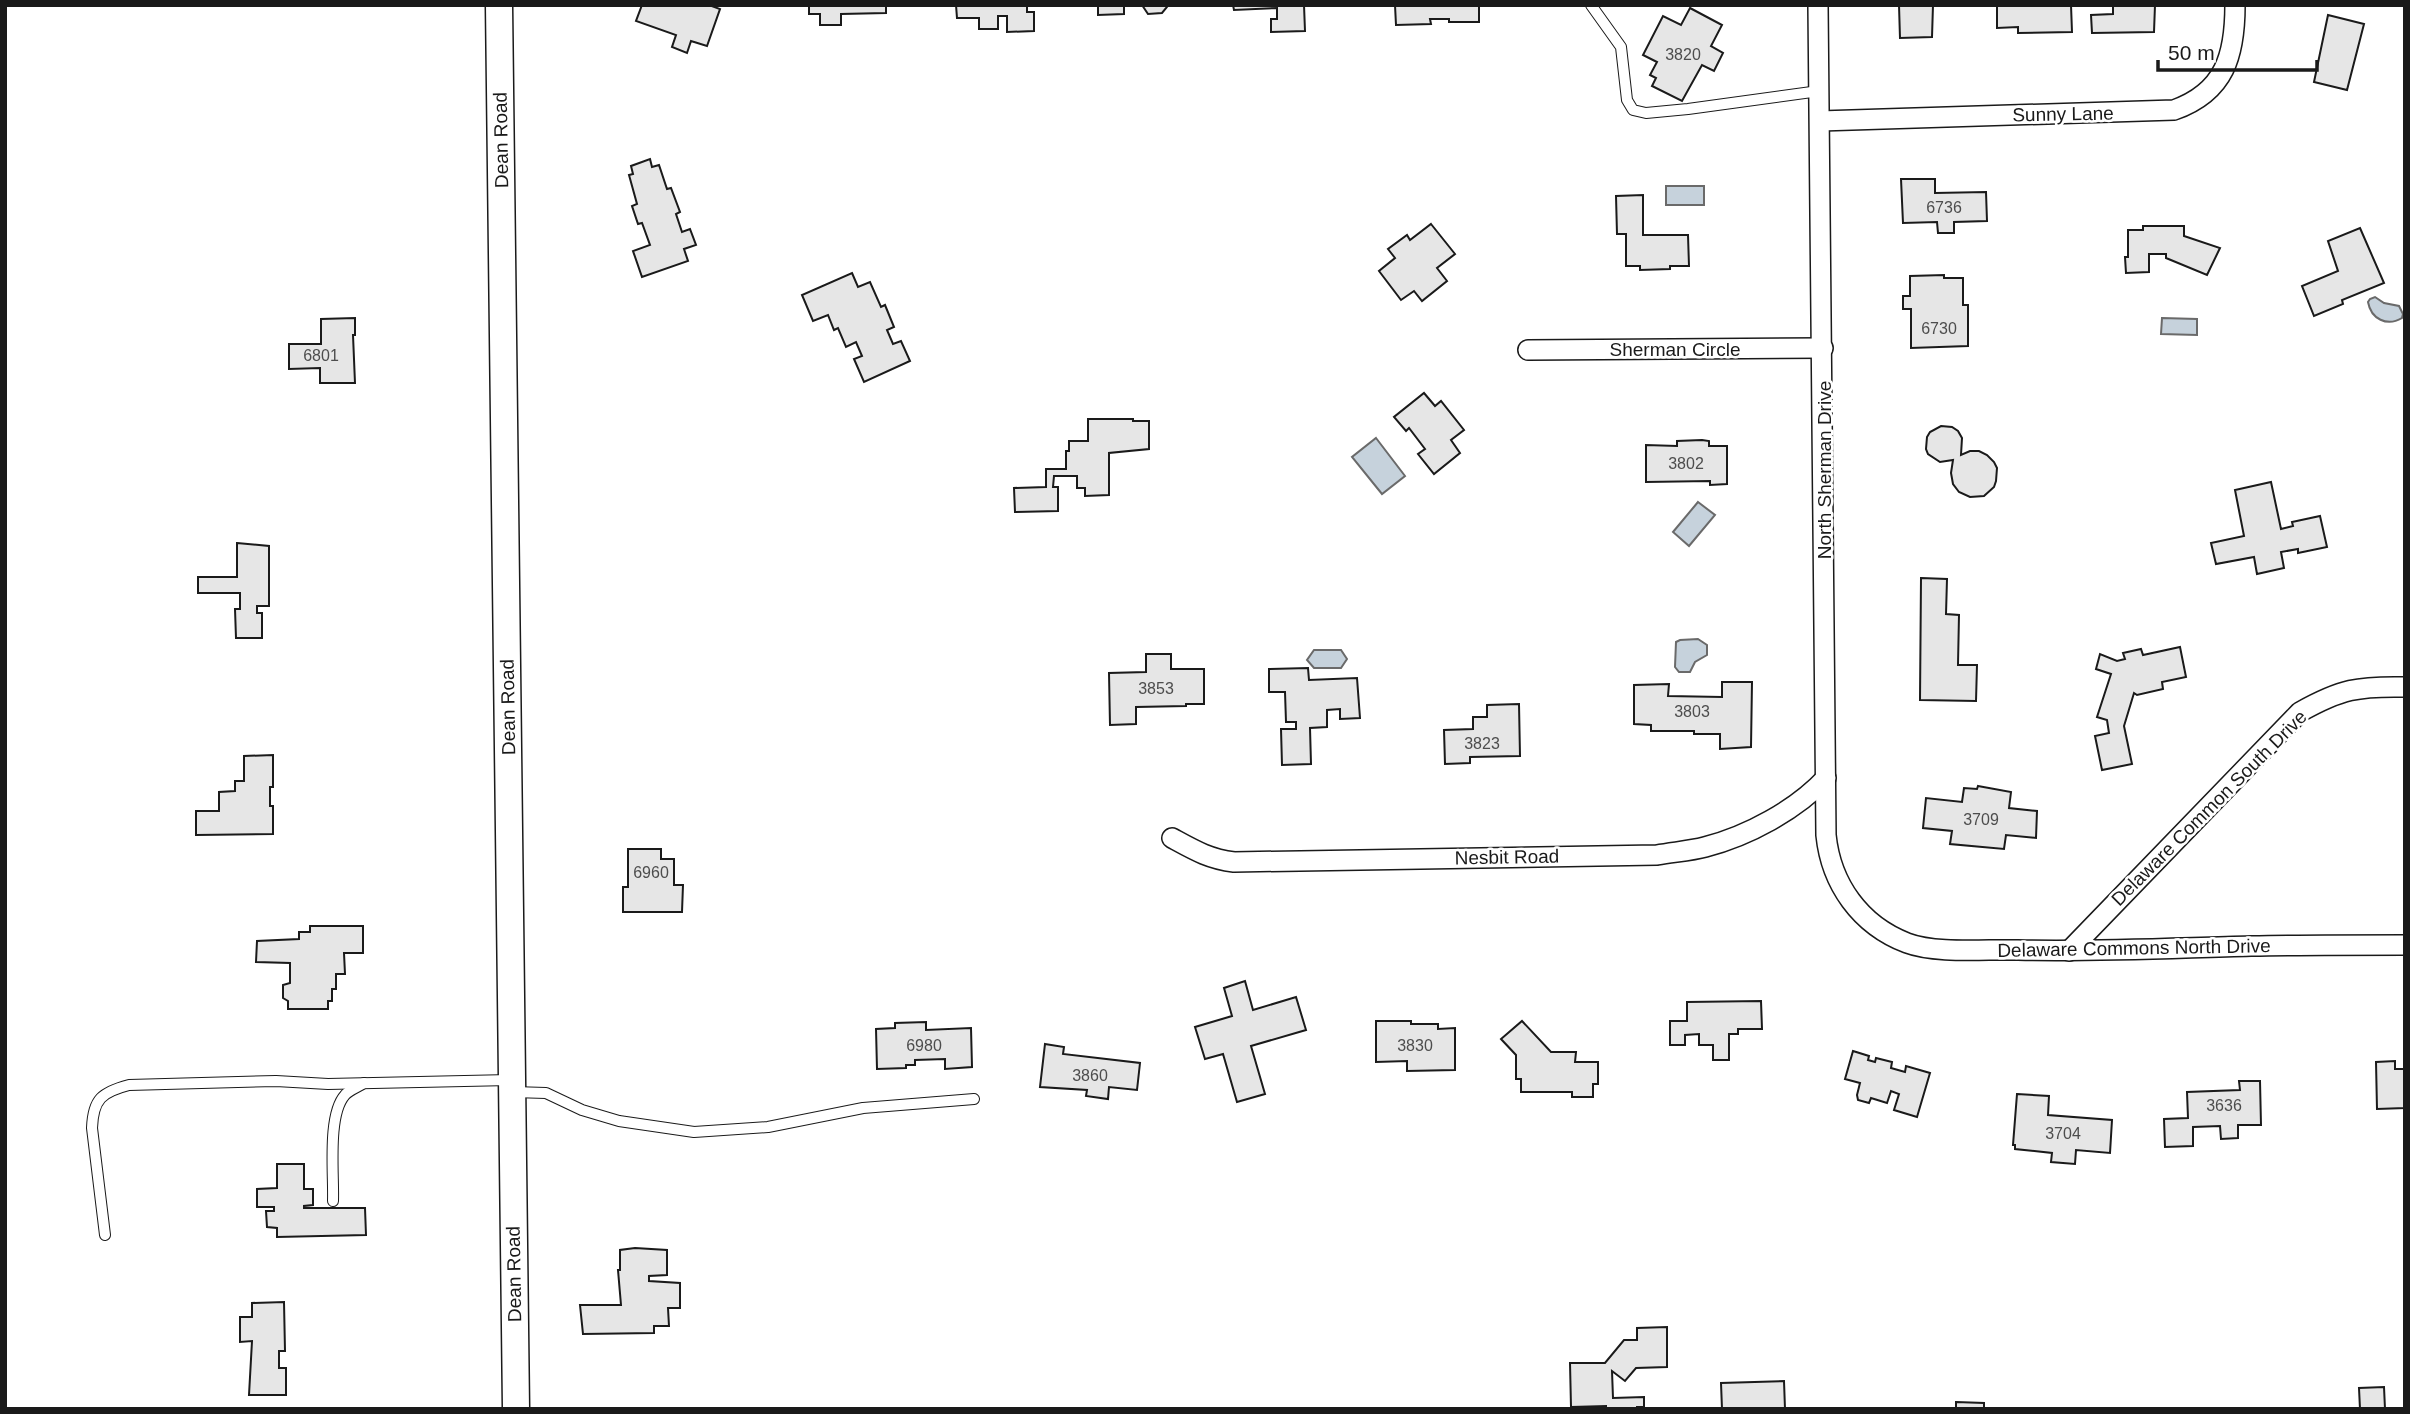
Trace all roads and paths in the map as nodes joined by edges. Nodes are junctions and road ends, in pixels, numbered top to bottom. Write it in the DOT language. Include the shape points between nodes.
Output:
graph roads {
  1 [pos="499,5"];
  2 [pos="1591,5"];
  3 [pos="1818,5"];
  4 [pos="2235,5"];
  5 [pos="1819,91"];
  6 [pos="1820,121"];
  7 [pos="1823,348"];
  8 [pos="1528,350"];
  9 [pos="2405,687"];
  10 [pos="1826,778"];
  11 [pos="1172,838"];
  12 [pos="1870,922"];
  13 [pos="2405,945"];
  14 [pos="2070,951"];
  15 [pos="364,1083"];
  16 [pos="512,1086"];
  17 [pos="974,1099"];
  18 [pos="333,1201"];
  19 [pos="105,1236"];
  20 [pos="516,1409"];
  1 -- 16 [label="street, Dean Road"];
  2 -- 5 [label="lane" via="1621,47 1627,100 1633,110 1646,113"];
  3 -- 5 [label="street, North Sherman Drive"];
  4 -- 6 [label="street, Sunny Lane" via="2234,38 2226,67 2201,97 2174,110"];
  5 -- 6 [label="street, North Sherman Drive"];
  6 -- 7 [label="street, North Sherman Drive"];
  7 -- 8 [label="street, Sherman Circle"];
  7 -- 10 [label="street, North Sherman Drive"];
  9 -- 14 [label="street, Delaware Common South Drive" via="2337,693 2300,712"];
  10 -- 11 [label="street, Nesbit Road" via="1803,799 1752,829 1706,847 1657,855 1234,862 1193,851"];
  10 -- 12 [label="street, North Sherman Drive" via="1831,865 1844,892"];
  12 -- 14 [label="street, Delaware Commons North Drive" via="1905,942 1934,948"];
  13 -- 14 [label="street, Delaware Commons North Drive"];
  15 -- 16 [label="lane"];
  15 -- 18 [label="lane" via="345,1095 338,1110"];
  15 -- 19 [label="lane" via="276,1081 113,1089 99,1099 92,1128"];
  16 -- 17 [label="lane" via="546,1093 619,1122 694,1132 768,1127 863,1108"];
  16 -- 20 [label="street, Dean Road"];
}
